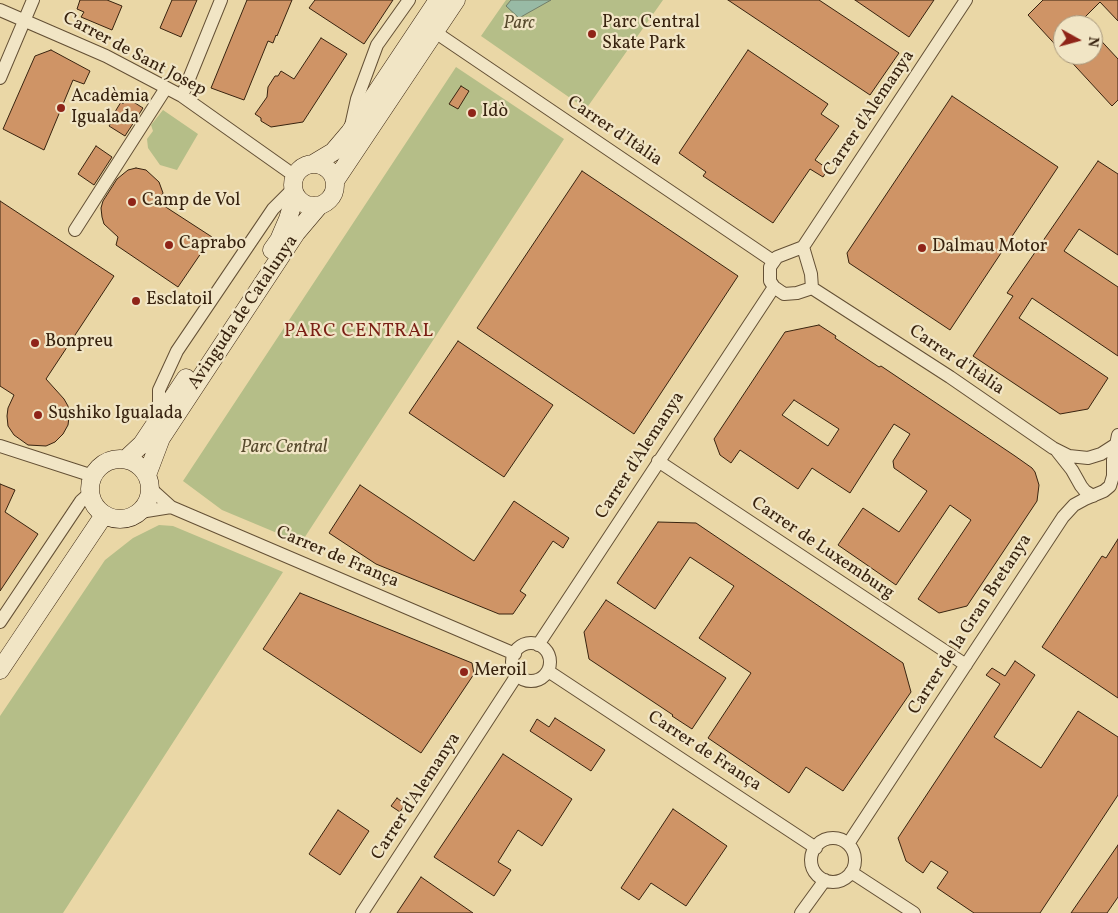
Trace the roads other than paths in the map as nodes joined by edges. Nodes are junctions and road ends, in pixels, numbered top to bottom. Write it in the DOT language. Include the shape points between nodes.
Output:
graph roads {
  1 [pos="33,0"];
  2 [pos="222,0"];
  3 [pos="409,0"];
  4 [pos="438,0"];
  5 [pos="456,0"];
  6 [pos="966,0"];
  7 [pos="0,10"];
  8 [pos="25,20"];
  9 [pos="435,32"];
  10 [pos="0,78"];
  11 [pos="166,88"];
  12 [pos="182,96"];
  13 [pos="350,132"];
  14 [pos="313,164"];
  15 [pos="335,182"];
  16 [pos="294,187"];
  17 [pos="318,206"];
  18 [pos="75,230"];
  19 [pos="803,247"];
  20 [pos="773,261"];
  21 [pos="774,287"];
  22 [pos="812,288"];
  23 [pos="1117,440"];
  24 [pos="0,446"];
  25 [pos="1053,448"];
  26 [pos="126,459"];
  27 [pos="658,462"];
  28 [pos="149,482"];
  29 [pos="91,484"];
  30 [pos="1114,488"];
  31 [pos="1093,496"];
  32 [pos="170,507"];
  33 [pos="140,512"];
  34 [pos="104,515"];
  35 [pos="0,622"];
  36 [pos="538,645"];
  37 [pos="515,654"];
  38 [pos="966,666"];
  39 [pos="0,670"];
  40 [pos="548,671"];
  41 [pos="517,674"];
  42 [pos="848,844"];
  43 [pos="816,848"];
  44 [pos="851,872"];
  45 [pos="825,880"];
  46 [pos="362,913"];
  47 [pos="802,913"];
  48 [pos="914,913"];
  1 -- 8 [label="street"];
  2 -- 12 [label="street"];
  3 -- 13 [label="street" via="376,45"];
  4 -- 13 [label="street"];
  5 -- 9 [label="street"];
  6 -- 19 [label="street, Carrer d'Alemanya"];
  7 -- 8 [label="street, Carrer de Sant Josep"];
  8 -- 10 [label="street"];
  8 -- 11 [label="street, Carrer de Sant Josep" via="106,56"];
  9 -- 15 [label="street"];
  9 -- 20 [label="street, Carrer d'Itàlia"];
  11 -- 12 [label="street, Carrer de Sant Josep"];
  11 -- 18 [label="street"];
  12 -- 16 [label="street, Carrer de Sant Josep"];
  13 -- 14 [label="street" via="333,152"];
  14 -- 15 [label="street" via="329,170"];
  14 -- 16 [label="street" via="306,166"];
  15 -- 17 [label="street" via="332,198"];
  16 -- 17 [label="street" via="305,205"];
  16 -- 26 [label="street, Avinguda de Catalunya" via="279,240 142,444"];
  17 -- 28 [label="street, Avinguda de Catalunya" via="296,233 161,438"];
  19 -- 20 [label="street" via="782,254"];
  19 -- 22 [label="street"];
  20 -- 21 [label="street" via="769,274"];
  21 -- 22 [label="street" via="791,294"];
  21 -- 27 [label="street, Carrer d'Alemanya"];
  22 -- 25 [label="street, Carrer d'Itàlia"];
  23 -- 25 [label="street, Carrer d'Itàlia" via="1101,454 1088,458 1069,456"];
  23 -- 30 [label="street, Carrer de la Gran Bretanya"];
  24 -- 29 [label="street"];
  25 -- 31 [label="street, Carrer d'Itàlia" via="1085,491"];
  26 -- 28 [label="street" via="138,465"];
  26 -- 29 [label="street" via="106,462 96,470"];
  27 -- 36 [label="street, Carrer d'Alemanya"];
  27 -- 38 [label="street, Carrer de Luxemburg"];
  28 -- 32 [label="street, Carrer de França"];
  28 -- 33 [label="street" via="149,500"];
  29 -- 34 [label="street" via="93,503"];
  29 -- 35 [label="street"];
  30 -- 31 [label="street, Carrer de la Gran Bretanya"];
  31 -- 38 [label="street, Carrer de la Gran Bretanya" via="1074,505 1063,517"];
  32 -- 33 [label="street"];
  32 -- 37 [label="street, Carrer de França"];
  33 -- 34 [label="street" via="123,519"];
  34 -- 39 [label="street"];
  36 -- 37 [label="street" via="525,645"];
  36 -- 40 [label="street" via="549,656"];
  37 -- 41 [label="street" via="513,663"];
  38 -- 42 [label="street, Carrer de la Gran Bretanya"];
  40 -- 41 [label="street" via="544,677 534,681"];
  40 -- 43 [label="street, Carrer de França"];
  41 -- 46 [label="street, Carrer d'Alemanya"];
  42 -- 43 [label="street" via="831,838"];
  42 -- 44 [label="street" via="855,857"];
  43 -- 45 [label="street" via="812,864"];
  44 -- 45 [label="street" via="840,880"];
  44 -- 48 [label="street"];
  45 -- 47 [label="street"];
}
